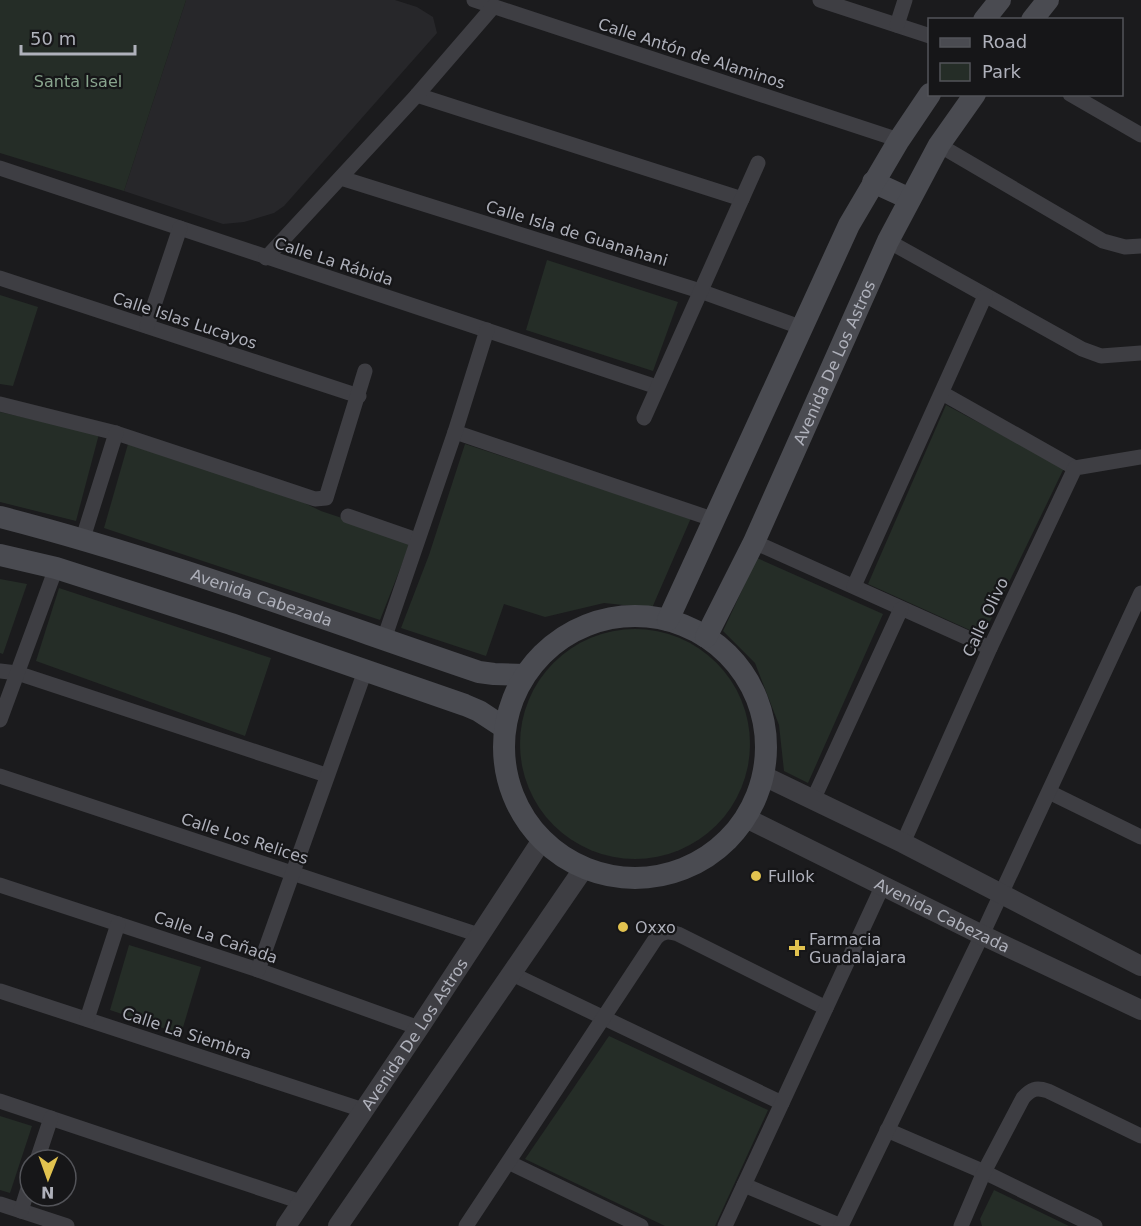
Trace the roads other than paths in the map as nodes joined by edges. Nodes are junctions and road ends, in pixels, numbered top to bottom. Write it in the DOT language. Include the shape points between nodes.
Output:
graph roads {
  1 [pos="474,0"];
  2 [pos="820,0"];
  3 [pos="905,0"];
  4 [pos="1000,0"];
  5 [pos="1048,0"];
  6 [pos="494,7"];
  7 [pos="986,18"];
  8 [pos="1034,18"];
  9 [pos="897,25"];
  10 [pos="928,35"];
  11 [pos="417,95"];
  12 [pos="929,96"];
  13 [pos="974,96"];
  14 [pos="1073,96"];
  15 [pos="1141,135"];
  16 [pos="899,140"];
  17 [pos="939,145"];
  18 [pos="758,163"];
  19 [pos="0,168"];
  20 [pos="341,178"];
  21 [pos="873,182"];
  22 [pos="742,199"];
  23 [pos="910,199"];
  24 [pos="180,228"];
  25 [pos="888,241"];
  26 [pos="1141,246"];
  27 [pos="266,258"];
  28 [pos="0,278"];
  29 [pos="700,291"];
  30 [pos="985,296"];
  31 [pos="147,326"];
  32 [pos="800,327"];
  33 [pos="487,330"];
  34 [pos="1141,353"];
  35 [pos="365,371"];
  36 [pos="657,387"];
  37 [pos="942,393"];
  38 [pos="359,396"];
  39 [pos="0,404"];
  40 [pos="644,418"];
  41 [pos="455,432"];
  42 [pos="116,433"];
  43 [pos="1141,457"];
  44 [pos="1075,468"];
  45 [pos="348,516"];
  46 [pos="0,517"];
  47 [pos="715,520"];
  48 [pos="82,538"];
  49 [pos="417,540"];
  50 [pos="754,542"];
  51 [pos="0,555"];
  52 [pos="56,568"];
  53 [pos="854,586"];
  54 [pos="1141,592"];
  55 [pos="901,609"];
  56 [pos="668,620"];
  57 [pos="706,637"];
  58 [pos="384,639"];
  59 [pos="990,648"];
  60 [pos="0,671"];
  61 [pos="365,671"];
  62 [pos="17,674"];
  63 [pos="525,675"];
  64 [pos="0,720"];
  65 [pos="505,728"];
  66 [pos="326,775"];
  67 [pos="0,776"];
  68 [pos="764,776"];
  69 [pos="1049,792"];
  70 [pos="813,800"];
  71 [pos="746,818"];
  72 [pos="1140,836"];
  73 [pos="542,840"];
  74 [pos="903,843"];
  75 [pos="584,868"];
  76 [pos="292,872"];
  77 [pos="0,885"];
  78 [pos="884,885"];
  79 [pos="1002,894"];
  80 [pos="118,924"];
  81 [pos="479,935"];
  82 [pos="982,935"];
  83 [pos="1141,966"];
  84 [pos="258,970"];
  85 [pos="510,974"];
  86 [pos="0,991"];
  87 [pos="826,1008"];
  88 [pos="1141,1010"];
  89 [pos="605,1018"];
  90 [pos="87,1019"];
  91 [pos="419,1028"];
  92 [pos="0,1101"];
  93 [pos="782,1103"];
  94 [pos="363,1110"];
  95 [pos="51,1118"];
  96 [pos="887,1130"];
  97 [pos="1141,1136"];
  98 [pos="41,1148"];
  99 [pos="510,1163"];
  100 [pos="984,1172"];
  101 [pos="744,1185"];
  102 [pos="301,1202"];
  103 [pos="0,1204"];
  104 [pos="22,1208"];
  105 [pos="21,1211"];
  106 [pos="965,1223"];
  107 [pos="67,1226"];
  108 [pos="286,1226"];
  109 [pos="338,1226"];
  110 [pos="466,1226"];
  111 [pos="641,1226"];
  112 [pos="725,1226"];
  113 [pos="841,1226"];
  114 [pos="1095,1226"];
  1 -- 6 [label="street, Calle Antón de Alaminos"];
  2 -- 9 [label="street"];
  3 -- 9 [label="street"];
  4 -- 7 [label="main road"];
  5 -- 8 [label="main road"];
  6 -- 11 [label="street"];
  6 -- 16 [label="street, Calle Antón de Alaminos"];
  9 -- 10 [label="street"];
  11 -- 20 [label="street"];
  11 -- 22 [label="street"];
  12 -- 16 [label="main road"];
  13 -- 17 [label="main road, Avenida De Los Astros"];
  14 -- 15 [label="street"];
  16 -- 21 [label="main road"];
  17 -- 23 [label="main road, Avenida De Los Astros"];
  17 -- 26 [label="street" via="1103,241 1125,247"];
  18 -- 22 [label="street"];
  19 -- 24 [label="street, Calle La Rábida"];
  20 -- 27 [label="street"];
  20 -- 29 [label="street, Calle Isla de Guanahani"];
  21 -- 23 [label="main road"];
  21 -- 32 [label="main road"];
  22 -- 29 [label="street"];
  23 -- 25 [label="main road, Avenida De Los Astros"];
  24 -- 27 [label="street, Calle La Rábida"];
  24 -- 31 [label="street"];
  25 -- 30 [label="street"];
  25 -- 50 [label="main road, Avenida De Los Astros"];
  27 -- 33 [label="street, Calle La Rábida"];
  28 -- 31 [label="street, Calle Islas Lucayos"];
  29 -- 32 [label="street, Calle Isla de Guanahani"];
  29 -- 36 [label="street"];
  30 -- 34 [label="street" via="1101,356"];
  30 -- 37 [label="street"];
  31 -- 38 [label="street, Calle Islas Lucayos"];
  32 -- 47 [label="main road"];
  33 -- 36 [label="street, Calle La Rábida"];
  33 -- 41 [label="street"];
  35 -- 38 [label="street"];
  36 -- 40 [label="street"];
  37 -- 44 [label="street"];
  37 -- 53 [label="street"];
  38 -- 42 [label="street" via="326,498 291,493"];
  39 -- 42 [label="street"];
  41 -- 47 [label="street"];
  41 -- 49 [label="street"];
  42 -- 48 [label="street"];
  43 -- 44 [label="street"];
  44 -- 59 [label="street, Calle Olivo"];
  45 -- 49 [label="street"];
  46 -- 48 [label="main road, Avenida Cabezada"];
  47 -- 56 [label="main road"];
  48 -- 58 [label="main road, Avenida Cabezada"];
  49 -- 58 [label="street"];
  50 -- 53 [label="street"];
  50 -- 57 [label="main road, Avenida De Los Astros"];
  51 -- 52 [label="main road"];
  52 -- 61 [label="main road"];
  52 -- 62 [label="street"];
  53 -- 55 [label="street"];
  54 -- 69 [label="street"];
  55 -- 59 [label="street"];
  55 -- 70 [label="street"];
  56 -- 57 [label="main road"];
  56 -- 63 [label="main road" via="627,616 588,625 552,645"];
  57 -- 68 [label="main road" via="736,663 757,698 767,736"];
  58 -- 63 [label="main road, Avenida Cabezada" via="485,674"];
  59 -- 74 [label="street, Calle Olivo"];
  60 -- 62 [label="street"];
  61 -- 65 [label="main road" via="465,705"];
  61 -- 66 [label="street"];
  62 -- 64 [label="street"];
  62 -- 66 [label="street"];
  63 -- 65 [label="main road" via="512,700"];
  65 -- 73 [label="main road" via="503,758 510,788 523,816"];
  66 -- 76 [label="street"];
  67 -- 76 [label="street, Calle Los Relices"];
  68 -- 70 [label="street"];
  68 -- 71 [label="main road"];
  69 -- 72 [label="street"];
  69 -- 79 [label="street"];
  70 -- 74 [label="street"];
  71 -- 75 [label="main road" via="717,850 678,871 631,879"];
  71 -- 78 [label="street, Avenida Cabezada"];
  73 -- 75 [label="main road"];
  73 -- 81 [label="street, Avenida De Los Astros"];
  74 -- 79 [label="street"];
  75 -- 85 [label="street"];
  76 -- 81 [label="street, Calle Los Relices"];
  76 -- 84 [label="street"];
  77 -- 80 [label="street, Calle La Cañada"];
  78 -- 82 [label="street, Avenida Cabezada"];
  78 -- 87 [label="street"];
  79 -- 82 [label="street"];
  79 -- 83 [label="street"];
  80 -- 84 [label="street, Calle La Cañada"];
  80 -- 90 [label="street"];
  81 -- 91 [label="street, Avenida De Los Astros"];
  82 -- 88 [label="street, Avenida Cabezada"];
  82 -- 96 [label="street"];
  84 -- 91 [label="street, Calle La Cañada"];
  85 -- 89 [label="street"];
  85 -- 109 [label="street"];
  86 -- 90 [label="street, Calle La Siembra"];
  87 -- 89 [label="street" via="678,934 665,932 656,938"];
  87 -- 93 [label="street"];
  89 -- 93 [label="street"];
  89 -- 99 [label="street"];
  90 -- 94 [label="street, Calle La Siembra"];
  91 -- 94 [label="street, Avenida De Los Astros"];
  92 -- 95 [label="street"];
  93 -- 101 [label="street"];
  94 -- 102 [label="street, Avenida De Los Astros"];
  95 -- 98 [label="street"];
  95 -- 102 [label="street"];
  96 -- 100 [label="street"];
  96 -- 113 [label="street"];
  97 -- 100 [label="street" via="1038,1088 1023,1098"];
  99 -- 110 [label="street"];
  99 -- 111 [label="street"];
  100 -- 106 [label="street"];
  100 -- 114 [label="street"];
  101 -- 112 [label="street"];
  101 -- 113 [label="street"];
  102 -- 108 [label="street, Avenida De Los Astros"];
  103 -- 105 [label="street"];
  104 -- 105 [label="street"];
  105 -- 107 [label="street"];
}
